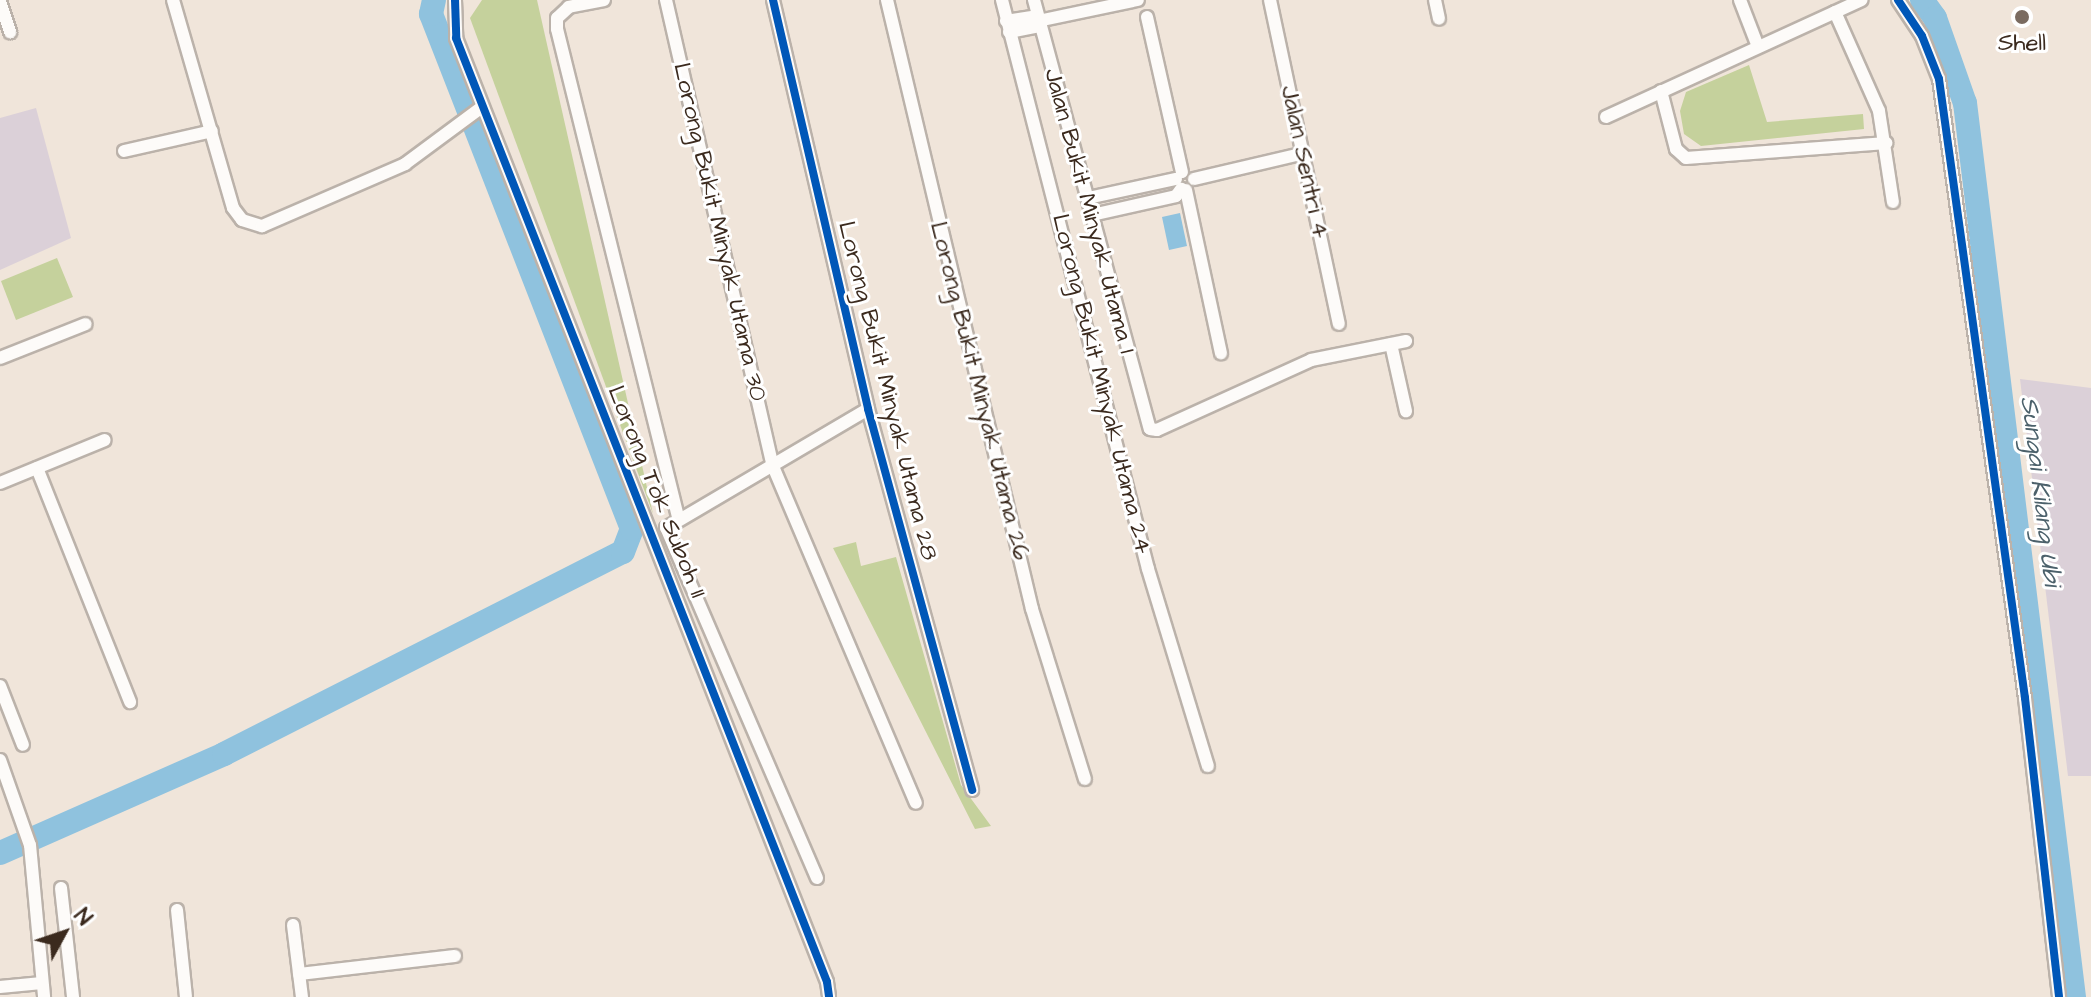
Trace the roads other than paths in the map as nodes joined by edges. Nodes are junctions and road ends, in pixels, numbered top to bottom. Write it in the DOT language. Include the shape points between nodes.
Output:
graph roads {
  1 [pos="173,0"];
  2 [pos="455,0"];
  3 [pos="604,0"];
  4 [pos="666,0"];
  5 [pos="773,0"];
  6 [pos="887,0"];
  7 [pos="1002,0"];
  8 [pos="1034,0"];
  9 [pos="1067,0"];
  10 [pos="1138,0"];
  11 [pos="1270,0"];
  12 [pos="1435,0"];
  13 [pos="1740,0"];
  14 [pos="1861,0"];
  15 [pos="1898,0"];
  16 [pos="0,1"];
  17 [pos="1835,12"];
  18 [pos="1070,15"];
  19 [pos="1147,17"];
  20 [pos="1439,19"];
  21 [pos="1038,21"];
  22 [pos="1007,27"];
  23 [pos="10,32"];
  24 [pos="1757,44"];
  25 [pos="1661,91"];
  26 [pos="479,110"];
  27 [pos="1606,117"];
  28 [pos="212,131"];
  29 [pos="1886,143"];
  30 [pos="124,151"];
  31 [pos="1301,154"];
  32 [pos="1184,182"];
  33 [pos="1088,198"];
  34 [pos="1893,202"];
  35 [pos="1092,215"];
  36 [pos="86,324"];
  37 [pos="1339,324"];
  38 [pos="1406,341"];
  39 [pos="1391,344"];
  40 [pos="1221,353"];
  41 [pos="0,358"];
  42 [pos="868,409"];
  43 [pos="1406,411"];
  44 [pos="105,440"];
  45 [pos="772,464"];
  46 [pos="37,468"];
  47 [pos="0,483"];
  48 [pos="678,517"];
  49 [pos="0,686"];
  50 [pos="130,702"];
  51 [pos="23,745"];
  52 [pos="0,760"];
  53 [pos="1208,766"];
  54 [pos="1085,779"];
  55 [pos="972,790"];
  56 [pos="916,803"];
  57 [pos="817,878"];
  58 [pos="61,888"];
  59 [pos="177,910"];
  60 [pos="293,925"];
  61 [pos="455,956"];
  62 [pos="299,974"];
  63 [pos="0,987"];
  64 [pos="43,990"];
  65 [pos="73,997"];
  66 [pos="186,997"];
  67 [pos="302,997"];
  68 [pos="829,997"];
  69 [pos="2059,997"];
  1 -- 28 [label="street"];
  2 -- 26 [label="street, Lorong Tok Suboh 11" via="456,38"];
  3 -- 48 [label="street" via="569,7 557,18 557,29"];
  4 -- 45 [label="street, Lorong Bukit Minyak Utama 30"];
  5 -- 42 [label="street, Lorong Bukit Minyak Utama 28"];
  6 -- 54 [label="street, Lorong Bukit Minyak Utama 26" via="1032,609"];
  7 -- 22 [label="street, Lorong Bukit Minyak Utama 24"];
  8 -- 21 [label="street, Jalan Bukit Minyak Utama 1"];
  9 -- 18 [label="street"];
  10 -- 18 [label="street"];
  11 -- 31 [label="street, Jalan Sentri 4"];
  12 -- 20 [label="street"];
  13 -- 24 [label="street"];
  14 -- 17 [label="street"];
  15 -- 69 [label="street" via="1922,36 1939,79 2025,698"];
  16 -- 23 [label="street"];
  17 -- 24 [label="street"];
  17 -- 29 [label="street" via="1879,111"];
  18 -- 21 [label="street"];
  19 -- 32 [label="street"];
  21 -- 22 [label="street"];
  21 -- 33 [label="street, Jalan Bukit Minyak Utama 1"];
  22 -- 53 [label="street, Lorong Bukit Minyak Utama 24" via="1146,564"];
  24 -- 25 [label="street"];
  25 -- 27 [label="street"];
  25 -- 29 [label="street" via="1676,149 1686,158"];
  26 -- 28 [label="street" via="405,164 262,226 242,220 233,208"];
  26 -- 68 [label="street, Lorong Tok Suboh 11" via="822,968"];
  28 -- 30 [label="street"];
  29 -- 34 [label="street"];
  31 -- 32 [label="street"];
  31 -- 37 [label="street, Jalan Sentri 4"];
  32 -- 33 [label="street"];
  32 -- 35 [label="street" via="1176,196"];
  32 -- 40 [label="street"];
  33 -- 35 [label="street, Jalan Bukit Minyak Utama 1"];
  35 -- 39 [label="street, Jalan Bukit Minyak Utama 1" via="1144,423 1157,430 1311,360"];
  36 -- 41 [label="street"];
  38 -- 39 [label="street"];
  39 -- 43 [label="street"];
  42 -- 45 [label="street"];
  42 -- 55 [label="street, Lorong Bukit Minyak Utama 28"];
  44 -- 46 [label="street"];
  45 -- 48 [label="street"];
  45 -- 56 [label="street, Lorong Bukit Minyak Utama 30"];
  46 -- 47 [label="street"];
  46 -- 50 [label="street"];
  48 -- 57 [label="street" via="666,528"];
  49 -- 51 [label="street"];
  52 -- 64 [label="street" via="20,809 35,878"];
  58 -- 65 [label="street"];
  59 -- 66 [label="street"];
  60 -- 62 [label="street"];
  61 -- 62 [label="street"];
  62 -- 67 [label="street"];
  63 -- 64 [label="street"];
}
